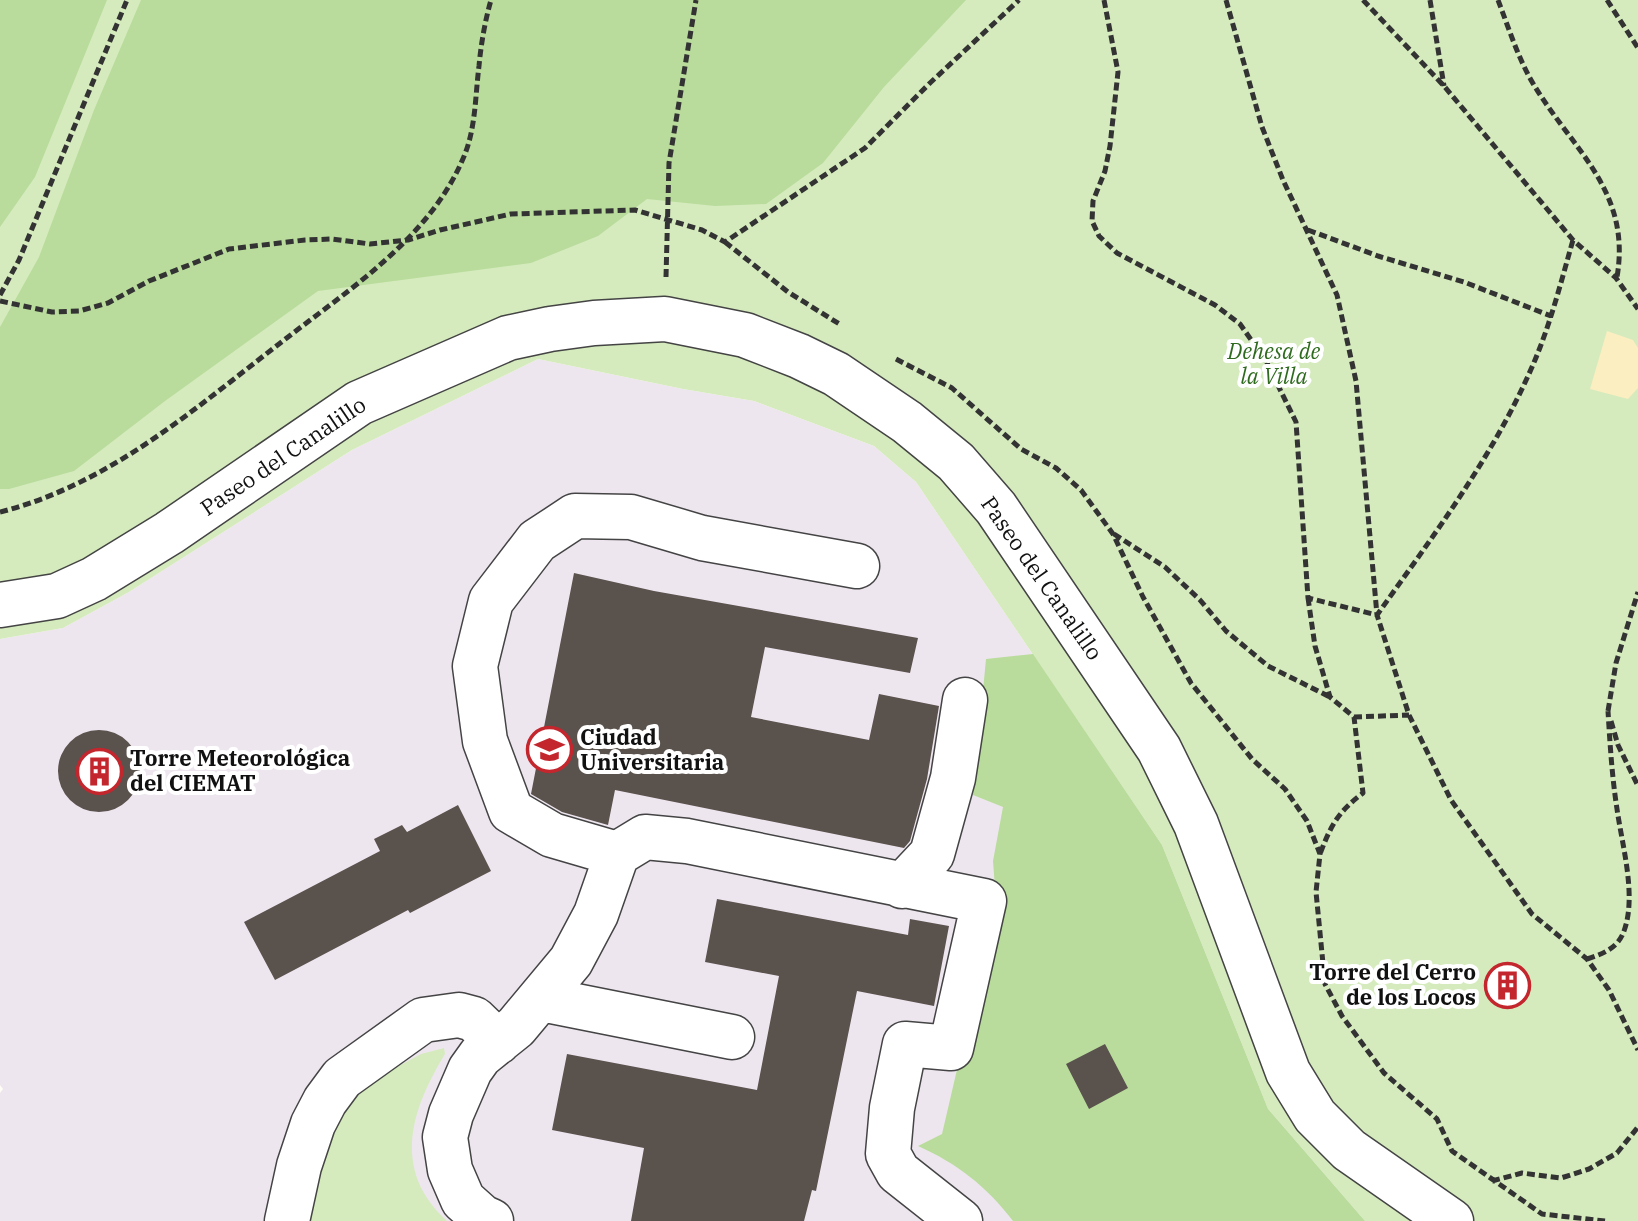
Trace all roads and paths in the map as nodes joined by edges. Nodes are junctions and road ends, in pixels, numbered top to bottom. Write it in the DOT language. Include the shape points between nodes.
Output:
graph roads {
  1 [pos="127,0"];
  2 [pos="491,0"];
  3 [pos="696,0"];
  4 [pos="1019,0"];
  5 [pos="1104,0"];
  6 [pos="1226,0"];
  7 [pos="1363,0"];
  8 [pos="1430,0"];
  9 [pos="1498,0"];
  10 [pos="1607,0"];
  11 [pos="1638,48"];
  12 [pos="1444,86"];
  13 [pos="669,219"];
  14 [pos="1307,229"];
  15 [pos="408,240"];
  16 [pos="1573,240"];
  17 [pos="1616,278"];
  18 [pos="0,295"];
  19 [pos="0,301"];
  20 [pos="1638,309"];
  21 [pos="1551,316"];
  22 [pos="665,319"];
  23 [pos="0,512"];
  24 [pos="1113,534"];
  25 [pos="857,566"];
  26 [pos="1638,592"];
  27 [pos="1308,598"];
  28 [pos="0,605"];
  29 [pos="1377,615"];
  30 [pos="1330,697"];
  31 [pos="965,700"];
  32 [pos="1608,711"];
  33 [pos="1409,715"];
  34 [pos="1354,717"];
  35 [pos="1638,786"];
  36 [pos="617,854"];
  37 [pos="1320,854"];
  38 [pos="902,886"];
  39 [pos="1587,959"];
  40 [pos="541,999"];
  41 [pos="732,1037"];
  42 [pos="498,1042"];
  43 [pos="1638,1050"];
  44 [pos="1638,1127"];
  45 [pos="1492,1181"];
  46 [pos="287,1221"];
  47 [pos="491,1221"];
  48 [pos="960,1221"];
  49 [pos="1451,1221"];
  1 -- 18 [label="path"];
  2 -- 15 [label="path" via="475,117 463,161"];
  3 -- 13 [label="path" via="669,163"];
  4 -- 13 [label="path" via="865,148 725,242"];
  5 -- 27 [label="path" via="1118,72 1110,146 1092,221 1117,253 1240,324 1266,361 1296,422"];
  6 -- 14 [label="path" via="1262,127"];
  7 -- 12 [label="path"];
  8 -- 12 [label="path"];
  9 -- 17 [label="path" via="1531,79 1601,182 1619,223"];
  10 -- 11 [label="path"];
  12 -- 16 [label="path"];
  13 -- 15 [label="path" via="635,210 511,214"];
  13 -- 22 [label="path"];
  14 -- 21 [label="path"];
  14 -- 29 [label="path" via="1337,295 1356,381"];
  15 -- 19 [label="path" via="305,240 229,249 79,311 52,312"];
  15 -- 23 [label="path" via="139,450 85,481"];
  16 -- 17 [label="path"];
  16 -- 21 [label="path"];
  17 -- 20 [label="path"];
  21 -- 29 [label="path" via="1532,367 1474,477"];
  22 -- 28 [label="street, Paseo del Canalillo" via="550,329 462,356 359,403 94,579 57,596"];
  22 -- 49 [label="street, Paseo del Canalillo" via="745,335 836,374 944,452 996,508 1159,749 1196,824 1288,1072 1315,1116 1349,1150"];
  24 -- 30 [label="path" via="1165,567 1268,666"];
  25 -- 36 [label="street" via="702,538 631,517 575,516 537,541 491,601 475,666 485,741 511,811 552,835"];
  26 -- 32 [label="path"];
  27 -- 29 [label="path"];
  27 -- 30 [label="path"];
  29 -- 33 [label="path"];
  30 -- 34 [label="path"];
  31 -- 38 [label="street" via="953,778 932,854"];
  32 -- 35 [label="path"];
  32 -- 39 [label="path" via="1625,846 1627,917 1614,947"];
  33 -- 34 [label="path"];
  33 -- 39 [label="path" via="1451,800 1510,885 1532,914"];
  34 -- 37 [label="path" via="1363,793 1332,823"];
  36 -- 38 [label="street" via="645,837 687,841"];
  36 -- 40 [label="street" via="596,914 571,961"];
  38 -- 48 [label="street" via="984,901 951,1048 905,1044 888,1154 898,1172"];
  39 -- 43 [label="path" via="1609,990"];
  40 -- 41 [label="street"];
  40 -- 42 [label="street"];
  42 -- 46 [label="street" via="474,1019 459,1015 423,1020 342,1078 313,1124"];
  42 -- 47 [label="street" via="470,1070 445,1137 450,1170 463,1200"];
  44 -- 45 [label="path" via="1617,1153 1589,1169 1561,1178 1522,1173"];
}
